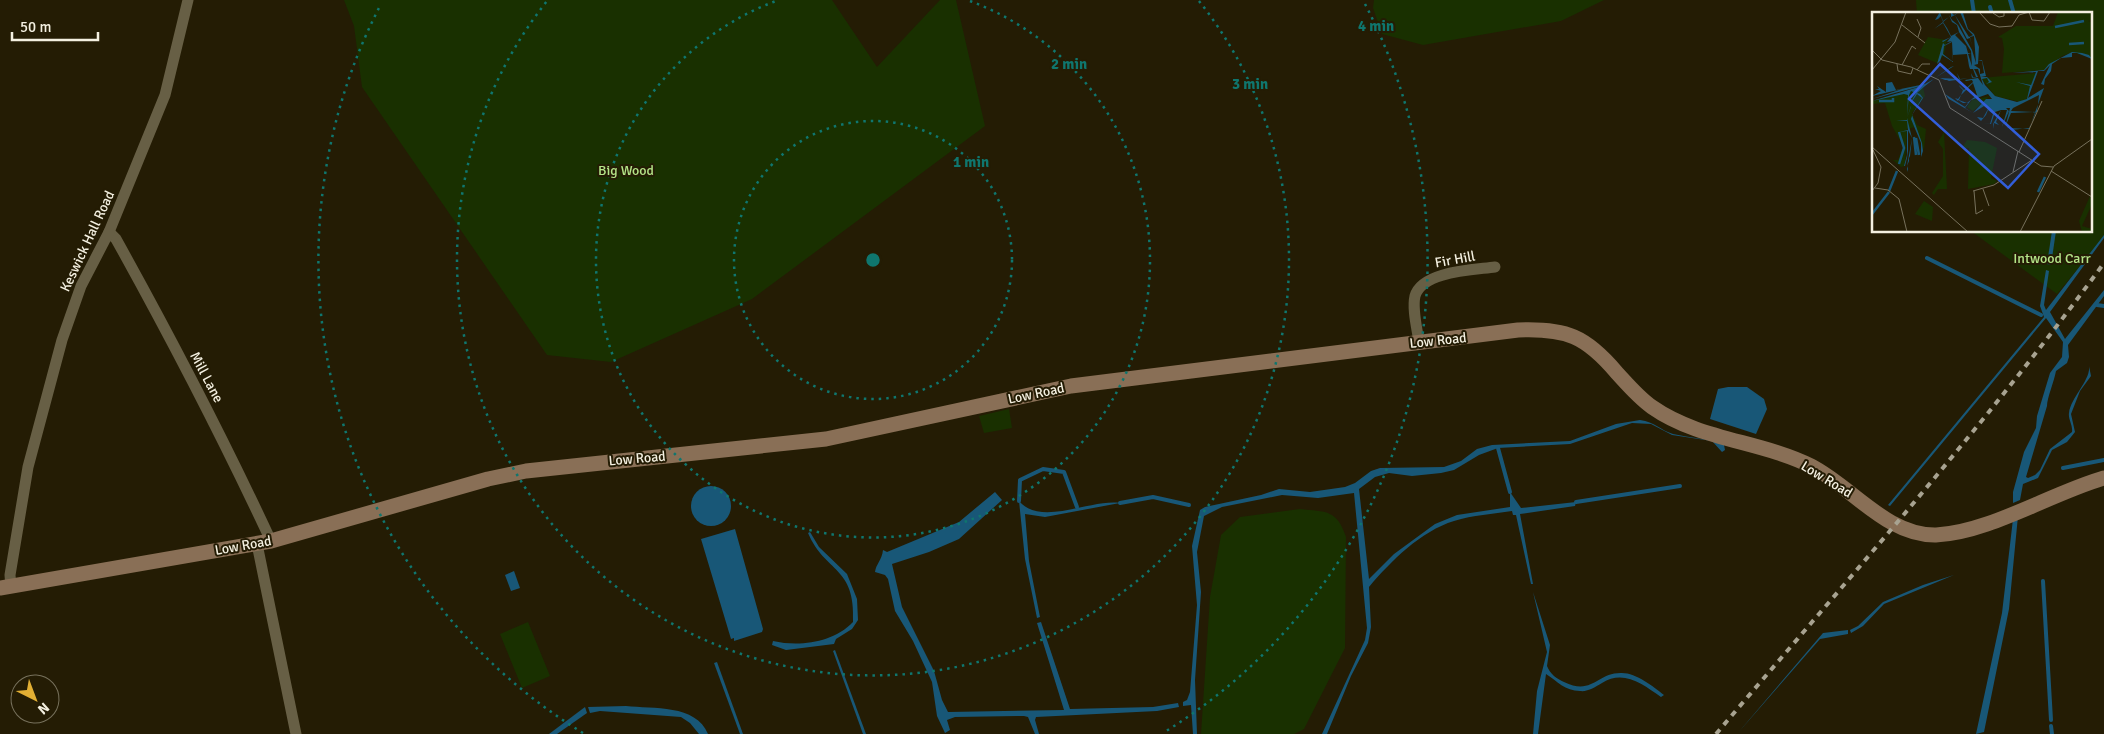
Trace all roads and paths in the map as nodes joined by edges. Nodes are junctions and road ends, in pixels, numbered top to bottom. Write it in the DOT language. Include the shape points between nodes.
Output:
graph roads {
  1 [pos="188,0"];
  2 [pos="110,232"];
  3 [pos="1495,267"];
  4 [pos="1419,342"];
  5 [pos="2104,478"];
  6 [pos="264,542"];
  7 [pos="6,588"];
  8 [pos="296,734"];
  1 -- 2 [label="street, Keswick Hall Road" via="165,95"];
  2 -- 6 [label="street, Mill Lane" via="138,278 225,444"];
  2 -- 7 [label="street, Keswick Hall Road" via="80,286 62,340 28,467"];
  3 -- 4 [label="street, Fir Hill" via="1433,277 1422,283 1415,296"];
  4 -- 5 [label="street, Low Road" via="1518,330 1547,329 1566,333 1594,348 1651,407 1691,427 1811,466 1878,513 1917,533 1942,534 2007,516"];
  4 -- 6 [label="street, Low Road" via="1070,386 826,439 526,471"];
  6 -- 7 [label="street, Low Road"];
  6 -- 8 [label="street, Mill Lane"];
}
